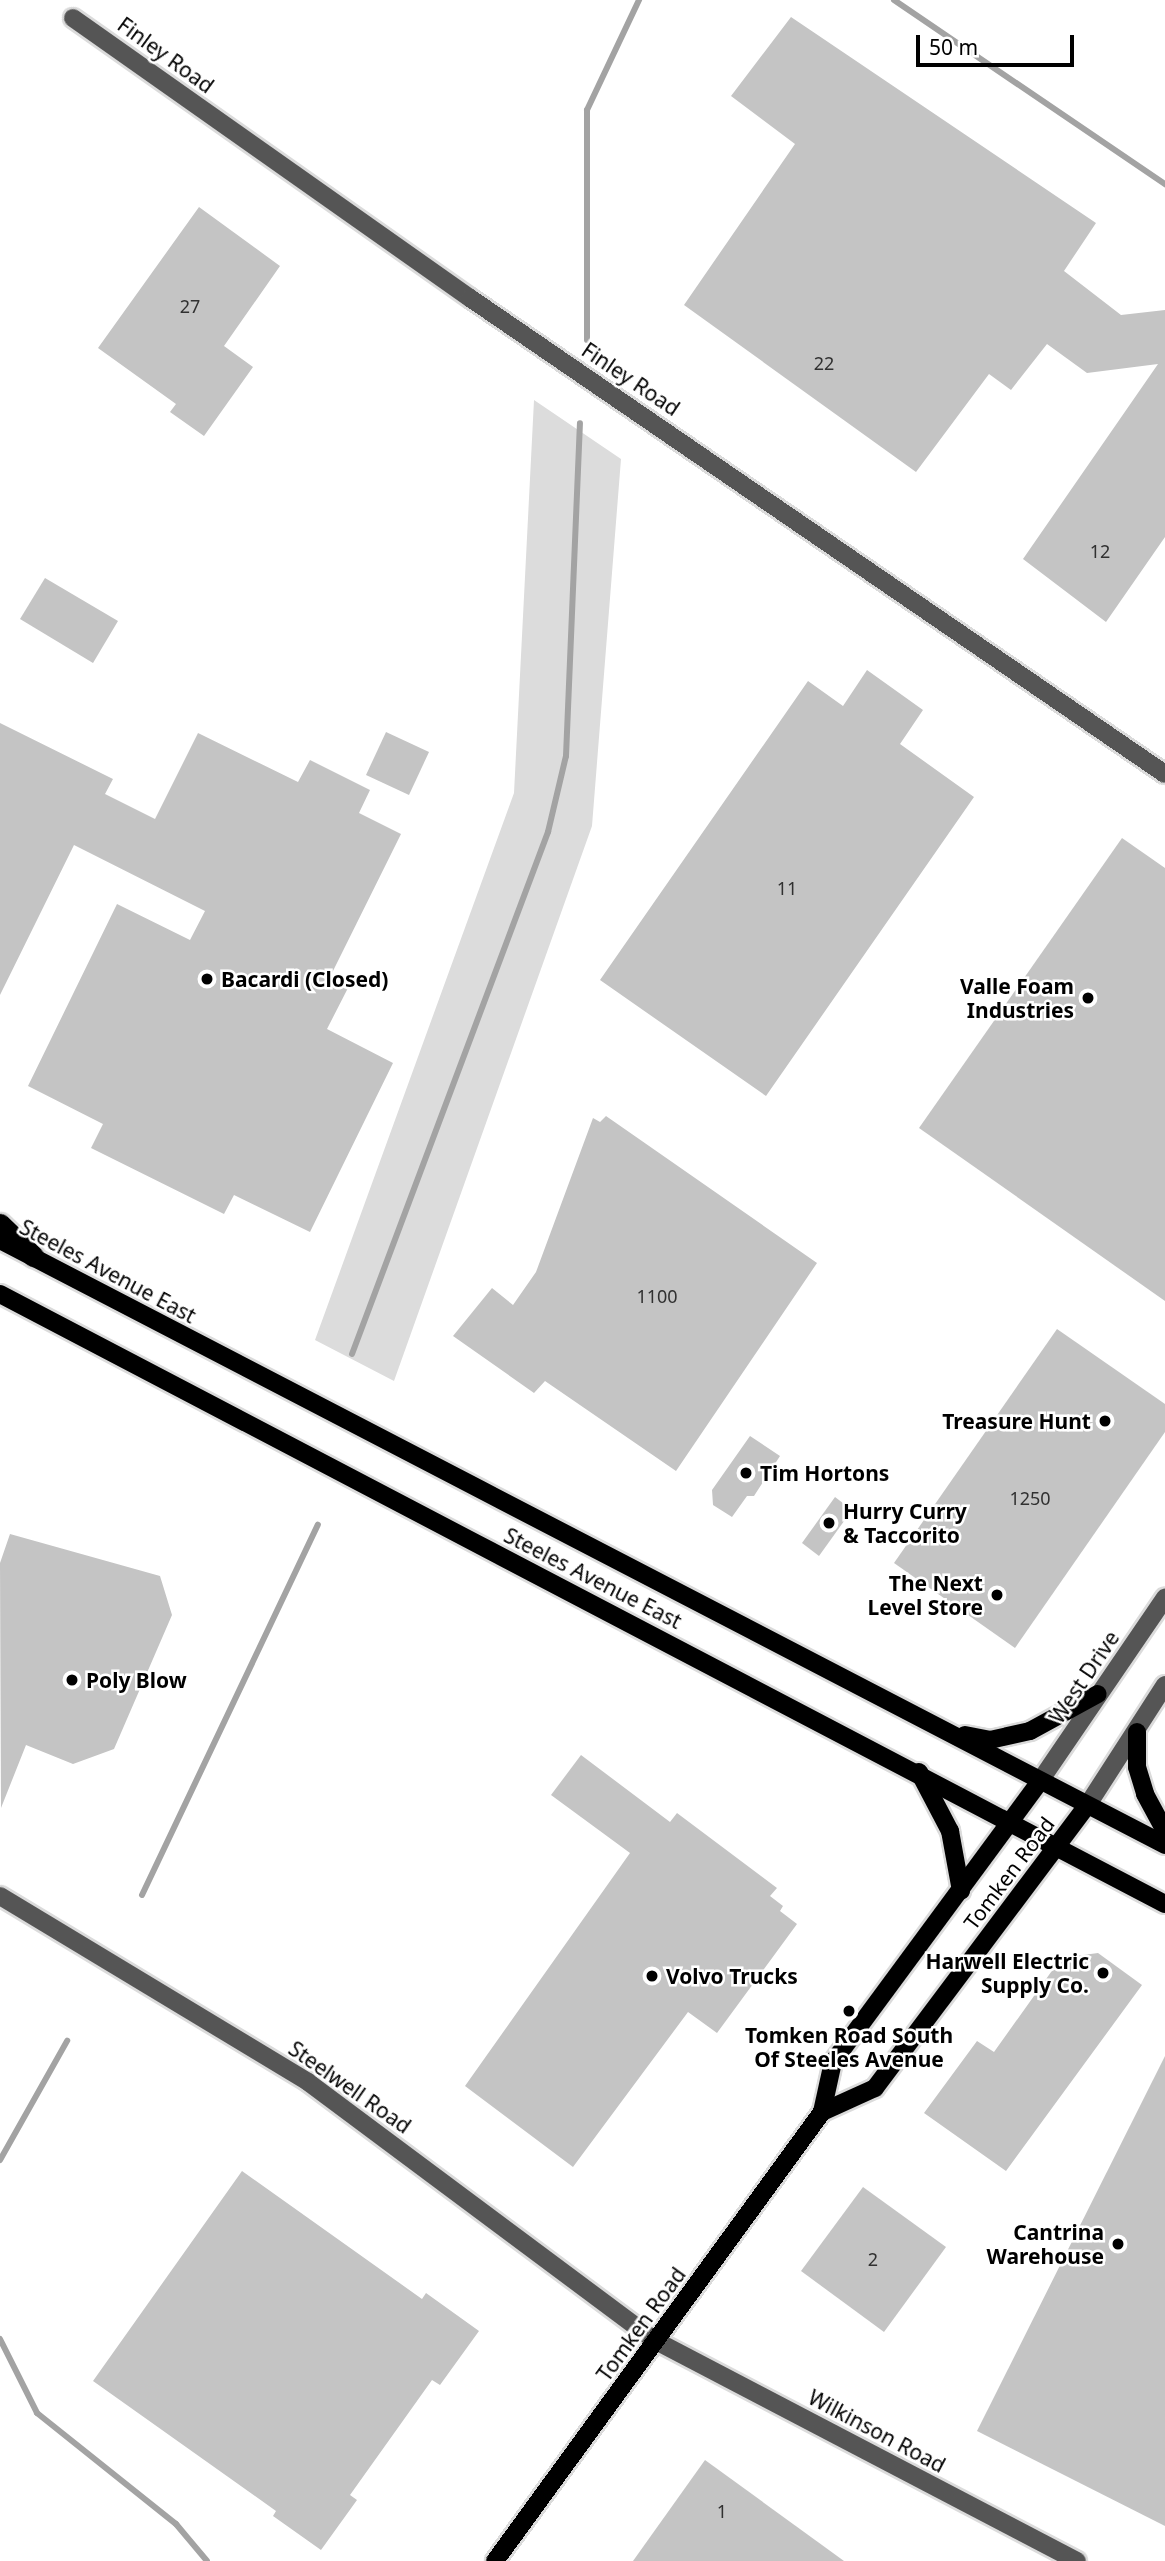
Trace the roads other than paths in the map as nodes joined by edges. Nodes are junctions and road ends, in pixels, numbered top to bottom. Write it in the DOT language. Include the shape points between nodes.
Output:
graph roads {
  1 [pos="73,19"];
  2 [pos="1165,775"];
  3 [pos="0,1224"];
  4 [pos="0,1240"];
  5 [pos="33,1256"];
  6 [pos="0,1294"];
  7 [pos="1165,1598"];
  8 [pos="1165,1685"];
  9 [pos="1098,1694"];
  10 [pos="940,1729"];
  11 [pos="1137,1732"];
  12 [pos="919,1772"];
  13 [pos="1040,1781"];
  14 [pos="1087,1806"];
  15 [pos="1008,1820"];
  16 [pos="1165,1830"];
  17 [pos="1165,1845"];
  18 [pos="1057,1847"];
  19 [pos="961,1891"];
  20 [pos="0,1896"];
  21 [pos="1165,1904"];
  22 [pos="822,2112"];
  23 [pos="656,2341"];
  24 [pos="495,2561"];
  25 [pos="1077,2561"];
  1 -- 2 [label="street, Finley Road"];
  3 -- 5 [label="highway"];
  4 -- 5 [label="main road, Steeles Avenue East"];
  5 -- 10 [label="main road, Steeles Avenue East"];
  6 -- 12 [label="main road, Steeles Avenue East"];
  7 -- 9 [label="street, West Drive"];
  8 -- 11 [label="street"];
  9 -- 10 [label="main road" via="1030,1731 990,1740"];
  9 -- 13 [label="street, West Drive"];
  10 -- 13 [label="main road, Steeles Avenue East"];
  11 -- 14 [label="street"];
  11 -- 16 [label="main road" via="1143,1787"];
  12 -- 15 [label="main road, Steeles Avenue East"];
  12 -- 19 [label="main road" via="950,1831"];
  13 -- 14 [label="main road, Steeles Avenue East"];
  13 -- 15 [label="main road, Tomken Road"];
  14 -- 17 [label="main road, Steeles Avenue East"];
  14 -- 18 [label="main road, Tomken Road"];
  15 -- 18 [label="main road, Steeles Avenue East"];
  15 -- 19 [label="main road, Tomken Road"];
  18 -- 21 [label="main road, Steeles Avenue East"];
  18 -- 22 [label="main road, Tomken Road" via="875,2088"];
  19 -- 22 [label="main road, Tomken Road" via="833,2062"];
  20 -- 23 [label="street, Steelwell Road" via="308,2082"];
  22 -- 23 [label="main road, Tomken Road"];
  23 -- 24 [label="main road, Tomken Road"];
  23 -- 25 [label="street, Wilkinson Road"];
}
